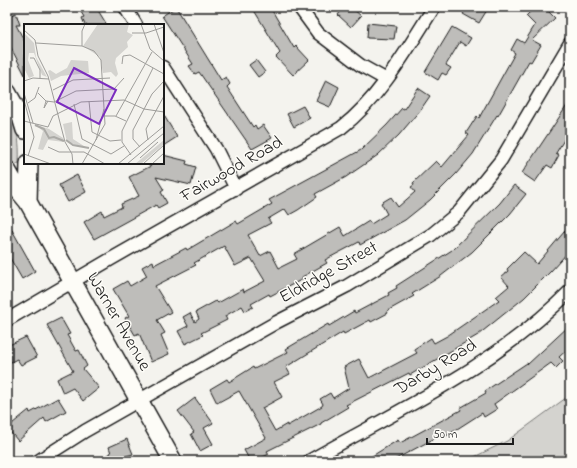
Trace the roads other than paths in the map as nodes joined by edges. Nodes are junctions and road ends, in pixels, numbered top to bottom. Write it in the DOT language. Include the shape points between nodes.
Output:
graph roads {
  1 [pos="126,7"];
  2 [pos="299,7"];
  3 [pos="434,7"];
  4 [pos="135,24"];
  5 [pos="570,44"];
  6 [pos="164,69"];
  7 [pos="385,79"];
  8 [pos="7,92"];
  9 [pos="24,127"];
  10 [pos="29,164"];
  11 [pos="7,170"];
  12 [pos="236,189"];
  13 [pos="28,202"];
  14 [pos="72,282"];
  15 [pos="570,291"];
  16 [pos="7,320"];
  17 [pos="139,400"];
  18 [pos="38,461"];
  19 [pos="173,461"];
  20 [pos="309,461"];
  1 -- 4 [label="street"];
  2 -- 7 [label="street" via="318,33 360,65"];
  3 -- 7 [label="street, Fairwood Road"];
  5 -- 17 [label="street, Eldridge Street" via="502,160 453,217 431,235 347,286 277,322"];
  6 -- 12 [label="street" via="216,149"];
  7 -- 12 [label="street, Fairwood Road" via="359,114 341,128"];
  8 -- 9 [label="street"];
  10 -- 13 [label="street"];
  11 -- 13 [label="street, Warner Avenue"];
  12 -- 14 [label="street, Fairwood Road"];
  13 -- 14 [label="street, Warner Avenue"];
  14 -- 16 [label="street, Fairwood Road"];
  14 -- 17 [label="street, Warner Avenue"];
  15 -- 20 [label="street, Darby Road" via="527,331 483,362"];
  17 -- 18 [label="street, Eldridge Street" via="85,430"];
  17 -- 19 [label="street, Warner Avenue"];
}
